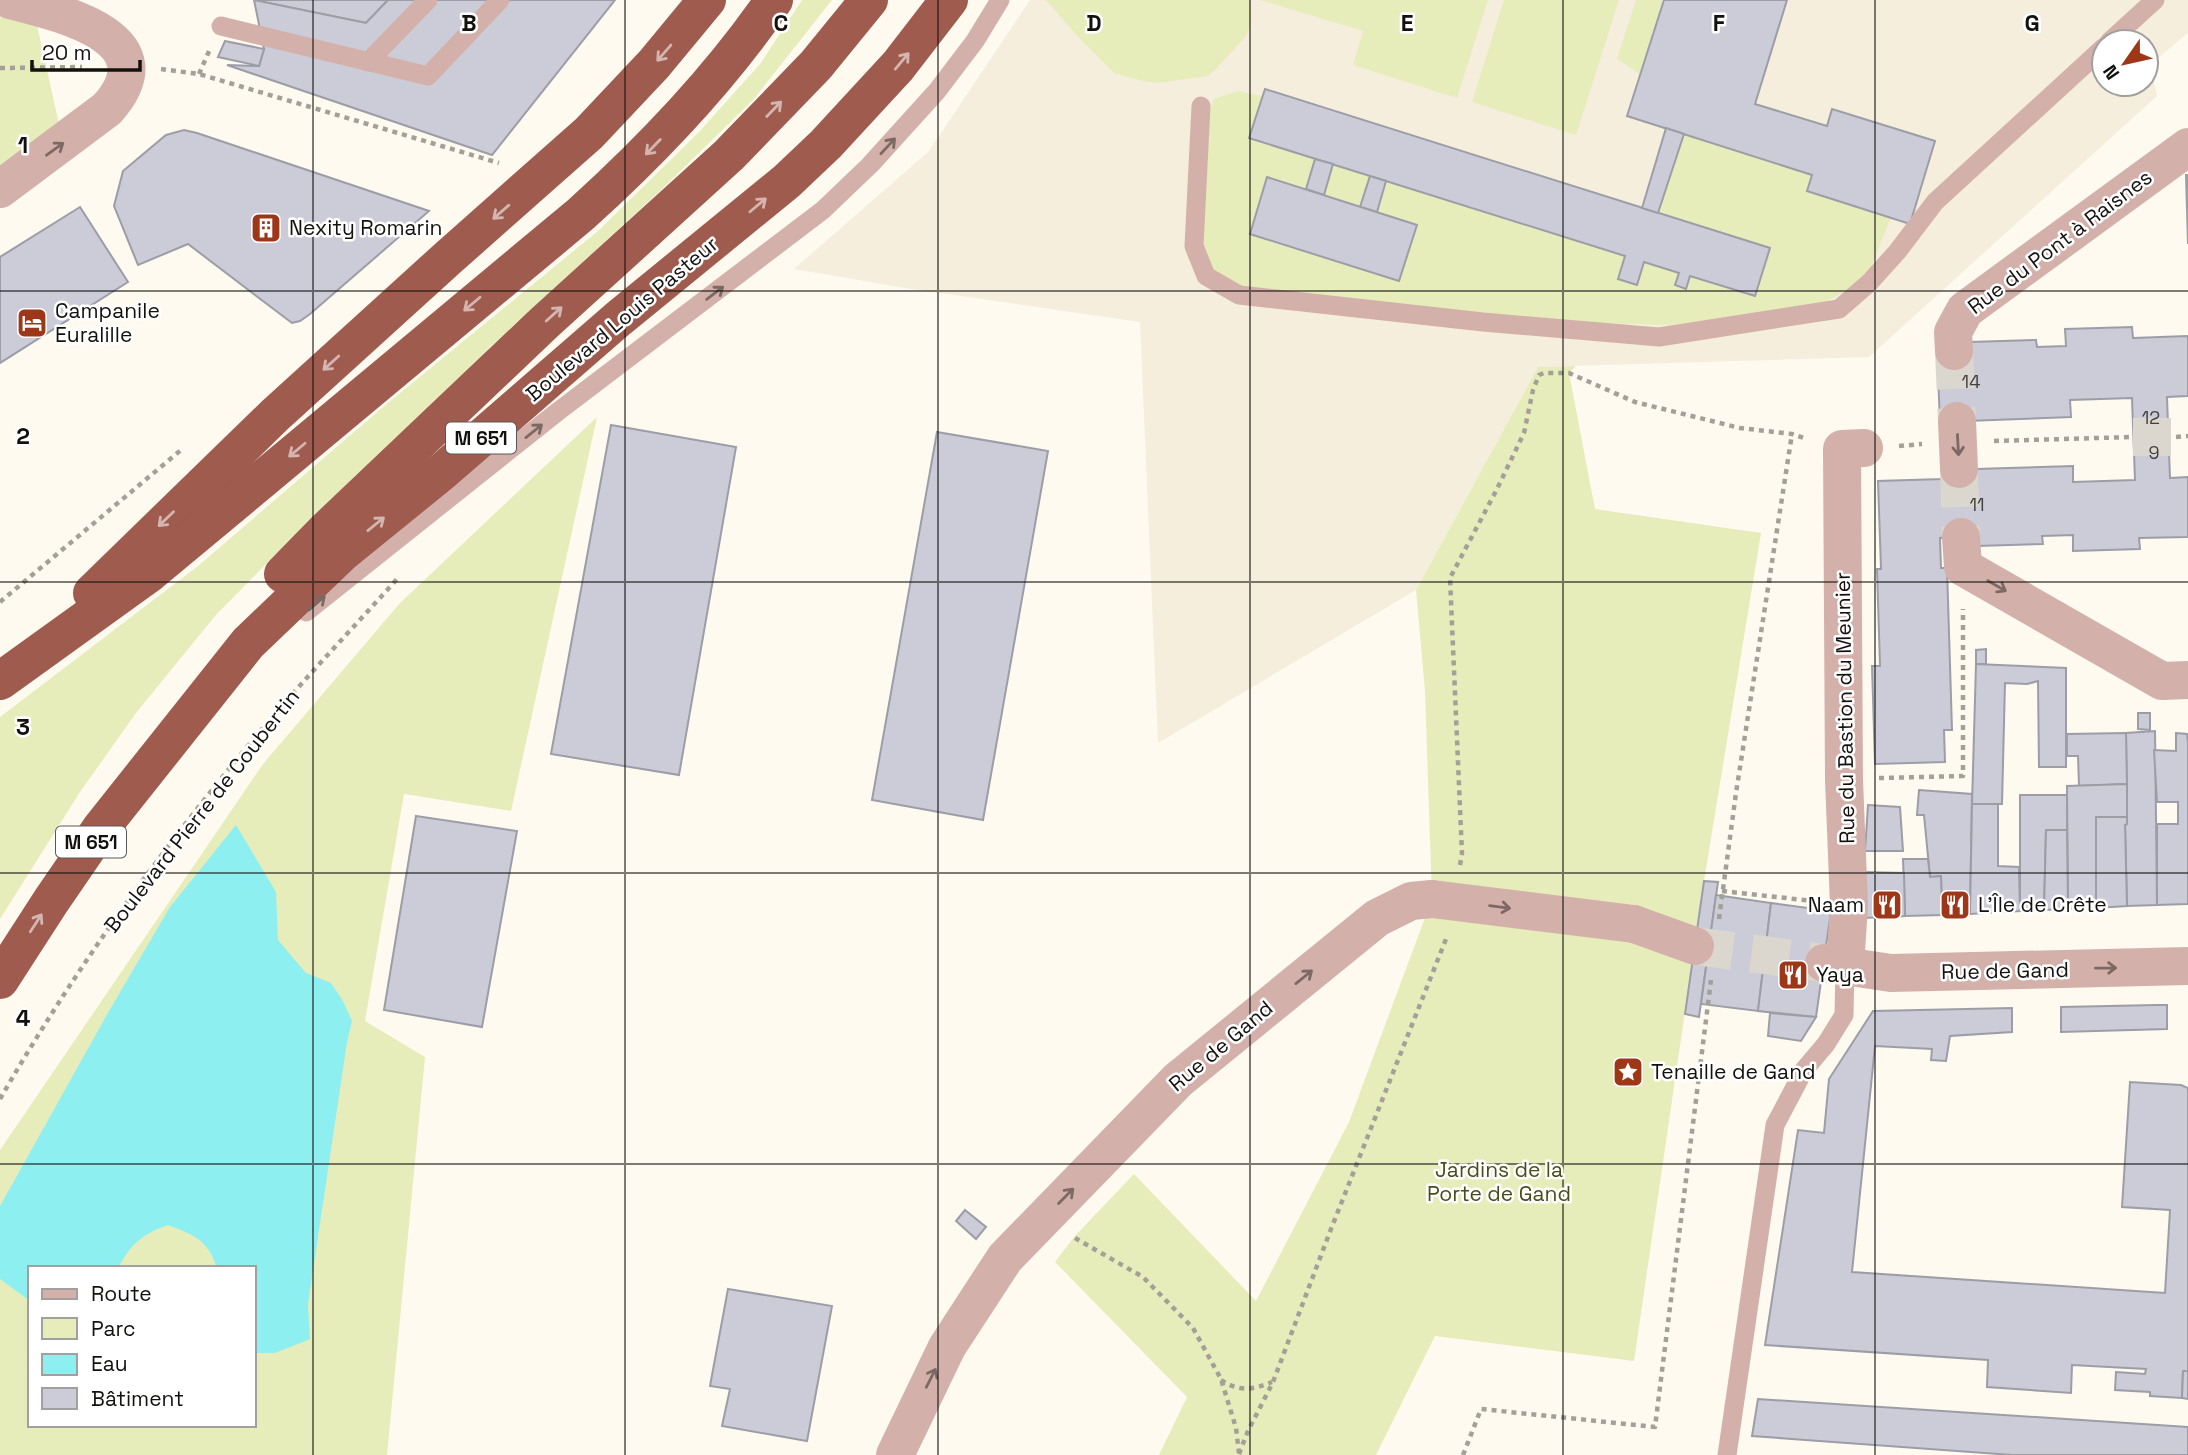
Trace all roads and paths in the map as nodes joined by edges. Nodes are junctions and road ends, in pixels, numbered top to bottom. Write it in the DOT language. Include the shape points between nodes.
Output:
graph roads {
  1 [pos="10,0"];
  2 [pos="428,0"];
  3 [pos="500,0"];
  4 [pos="707,0"];
  5 [pos="774,0"];
  6 [pos="869,0"];
  7 [pos="949,0"];
  8 [pos="1000,0"];
  9 [pos="2155,0"];
  10 [pos="230,28"];
  11 [pos="2124,28"];
  12 [pos="2090,60"];
  13 [pos="368,62"];
  14 [pos="127,66"];
  15 [pos="0,68"];
  16 [pos="1201,106"];
  17 [pos="2188,147"];
  18 [pos="500,164"];
  19 [pos="0,189"];
  20 [pos="1954,351"];
  21 [pos="1792,434"];
  22 [pos="2188,436"];
  23 [pos="2176,437"];
  24 [pos="2133,438"];
  25 [pos="1958,444"];
  26 [pos="1853,449"];
  27 [pos="1962,552"];
  28 [pos="374,604"];
  29 [pos="13,672"];
  30 [pos="2188,680"];
  31 [pos="192,712"];
  32 [pos="1844,780"];
  33 [pos="1460,867"];
  34 [pos="1818,902"];
  35 [pos="1440,916"];
  36 [pos="1695,946"];
  37 [pos="1834,965"];
  38 [pos="2188,967"];
  39 [pos="0,981"];
  40 [pos="1708,1005"];
  41 [pos="0,1099"];
  42 [pos="1048,1214"];
  43 [pos="1221,1380"];
  44 [pos="1273,1382"];
  45 [pos="895,1455"];
  46 [pos="1239,1455"];
  47 [pos="1463,1455"];
  48 [pos="1727,1455"];
  1 -- 14 [label="street" via="52,11 107,36 121,49"];
  2 -- 13 [label="lane"];
  3 -- 13 [label="lane" via="428,76"];
  4 -- 29 [label="highway, one-way" via="589,133 267,423"];
  5 -- 29 [label="highway, one-way" via="688,109 581,214 150,573"];
  31 -- 6 [label="highway, one-way" via="237,629 298,558 544,323 729,156 816,65"];
  31 -- 7 [label="highway, Boulevard Louis Pasteur / M 651, one-way" via="248,643 342,553 787,181 898,66"];
  31 -- 8 [label="lane, one-way" via="336,587 823,210 937,91"];
  9 -- 11 [label="lane"];
  10 -- 13 [label="lane"];
  12 -- 16 [label="lane" via="1935,202 1897,252 1839,309 1659,337 1239,295 1206,276 1194,246"];
  14 -- 15 [label="path"];
  14 -- 18 [label="path" via="199,74"];
  19 -- 14 [label="street, one-way" via="107,109 126,81"];
  17 -- 20 [label="street, Rue du Pont à Raisnes" via="1965,310 1952,332"];
  21 -- 26 [label="path"];
  21 -- 33 [label="path" via="1740,428 1635,402 1569,373 1539,376 1524,433 1450,578"];
  21 -- 34 [label="path" via="1722,894"];
  22 -- 23 [label="path"];
  24 -- 25 [label="path"];
  26 -- 32 [label="street, Rue du Bastion du Meunier"];
  27 -- 30 [label="street, one-way" via="2162,681"];
  27 -- 32 [label="path" via="1964,776"];
  28 -- 41 [label="path, Boulevard Pierre de Coubertin" via="264,727 160,856 82,966"];
  39 -- 31 [label="highway, M 651, one-way" via="94,838"];
  32 -- 37 [label="street, Rue du Bastion du Meunier" via="1849,905"];
  35 -- 36 [label="street, Rue de Gand, one-way, bridge" via="1634,924"];
  42 -- 35 [label="street, Rue de Gand, one-way" via="1178,1080 1377,918 1411,901"];
  35 -- 44 [label="path" via="1445,946"];
  37 -- 38 [label="street, Rue de Gand, one-way" via="1891,973"];
  37 -- 48 [label="lane" via="1844,1015 1804,1070 1775,1125"];
  40 -- 47 [label="path" via="1655,1427 1482,1409"];
  42 -- 43 [label="path" via="1074,1237 1143,1277 1193,1328"];
  45 -- 42 [label="street, Rue de Gand, one-way" via="947,1347 1005,1258"];
  43 -- 44 [label="path" via="1243,1389"];
  43 -- 46 [label="path"];
  44 -- 46 [label="path"];
}
